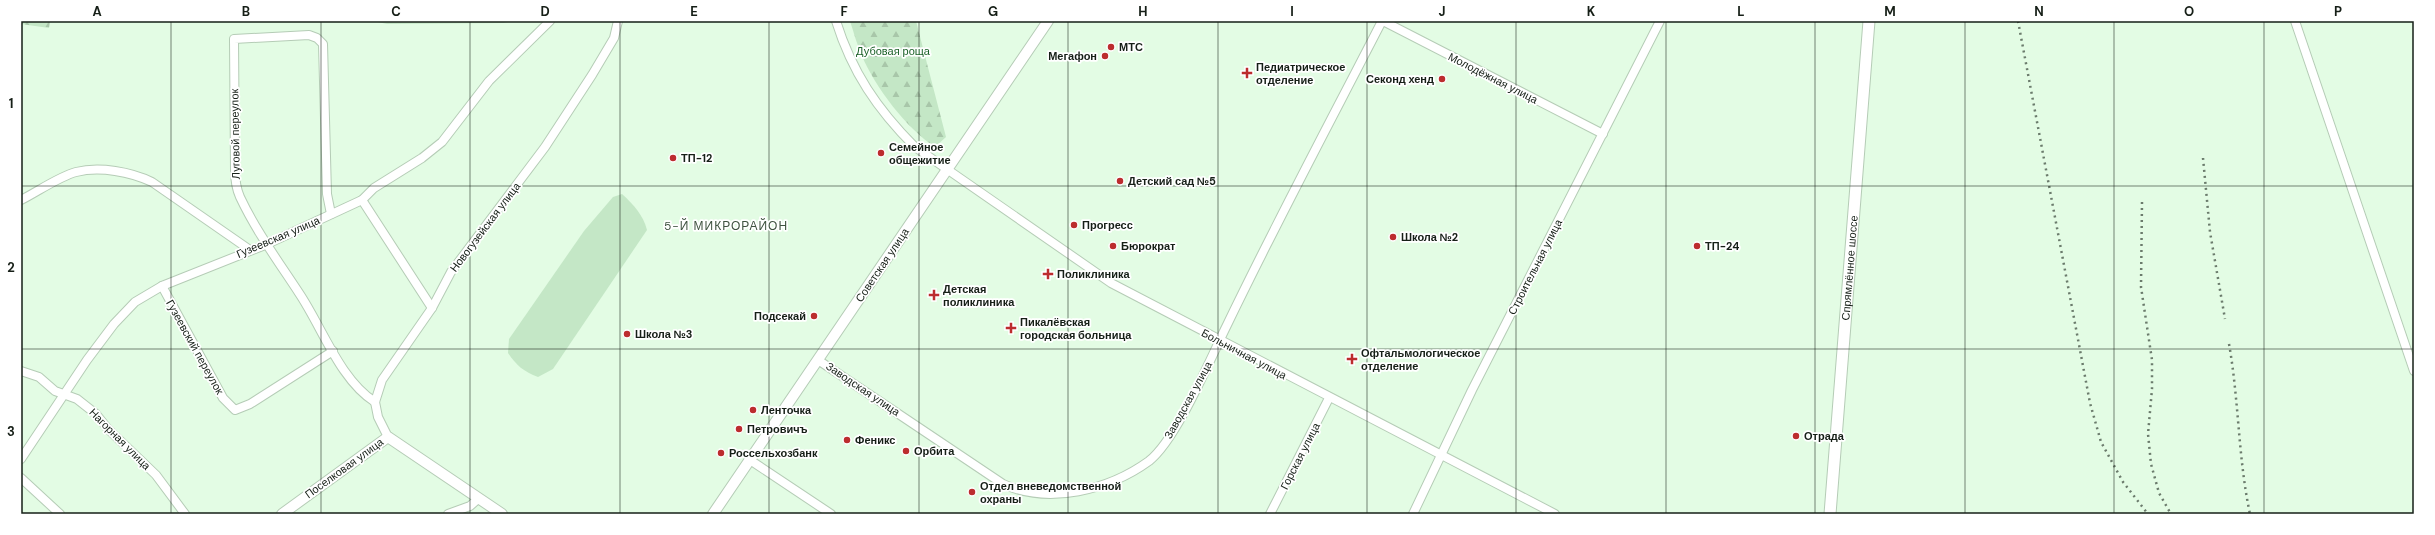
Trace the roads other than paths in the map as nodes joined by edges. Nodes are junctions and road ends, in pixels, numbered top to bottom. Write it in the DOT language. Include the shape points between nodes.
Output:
graph roads {
  1 [pos="550,21"];
  2 [pos="618,21"];
  3 [pos="836,21"];
  4 [pos="1048,21"];
  5 [pos="1382,21"];
  6 [pos="1660,21"];
  7 [pos="1869,21"];
  8 [pos="2295,21"];
  9 [pos="1603,134"];
  10 [pos="947,169"];
  11 [pos="21,200"];
  12 [pos="362,200"];
  13 [pos="331,214"];
  14 [pos="265,245"];
  15 [pos="250,250"];
  16 [pos="162,286"];
  17 [pos="432,308"];
  18 [pos="1220,341"];
  19 [pos="333,351"];
  20 [pos="818,360"];
  21 [pos="2414,371"];
  22 [pos="21,372"];
  23 [pos="66,394"];
  24 [pos="1330,398"];
  25 [pos="375,402"];
  26 [pos="388,437"];
  27 [pos="1441,456"];
  28 [pos="21,459"];
  29 [pos="750,460"];
  30 [pos="21,478"];
  31 [pos="479,498"];
  32 [pos="716,512"];
  33 [pos="60,514"];
  34 [pos="185,514"];
  35 [pos="282,514"];
  36 [pos="448,514"];
  37 [pos="502,514"];
  38 [pos="831,514"];
  39 [pos="1270,514"];
  40 [pos="1413,514"];
  41 [pos="1555,514"];
  42 [pos="1830,514"];
  1 -- 12 [label="street, Гузеевская улица" via="489,82 442,142 422,158 374,188"];
  2 -- 17 [label="street, Новогузейская улица" via="614,38 592,75 545,147 451,272"];
  3 -- 10 [label="street, Больничная улица" via="845,50 868,93 892,124 915,147"];
  4 -- 10 [label="street, Советская улица"];
  5 -- 9 [label="street, Молодёжная улица"];
  5 -- 18 [label="street, Заводская улица"];
  6 -- 9 [label="street, Строительная улица"];
  7 -- 42 [label="main road, Спрямлённое шоссе"];
  8 -- 21 [label="street"];
  9 -- 27 [label="street, Строительная улица"];
  10 -- 18 [label="street, Больничная улица" via="1111,283"];
  10 -- 20 [label="street, Советская улица"];
  11 -- 15 [label="street" via="75,172 91,170 137,175 152,182"];
  12 -- 13 [label="street, Гузеевская улица"];
  12 -- 17 [label="street"];
  13 -- 14 [label="street, Гузеевская улица"];
  13 -- 14 [label="street, Луговой переулок" via="327,194 322,44 309,35 234,39 236,187"];
  14 -- 15 [label="street, Гузеевская улица"];
  14 -- 19 [label="street, Луговой переулок" via="300,294"];
  15 -- 16 [label="street, Гузеевская улица"];
  16 -- 19 [label="street, Гузеевский переулок" via="223,398 235,410 250,404"];
  16 -- 23 [label="street, Гузеевская улица" via="135,302 114,324 86,360"];
  17 -- 25 [label="street, Новогузейская улица" via="382,380"];
  18 -- 20 [label="street, Заводская улица" via="1172,432 1150,460 1095,487 1049,496 1003,484"];
  18 -- 24 [label="street, Больничная улица"];
  19 -- 25 [label="street, Луговой переулок" via="354,385"];
  20 -- 29 [label="street, Советская улица"];
  22 -- 23 [label="street, Нагорная улица" via="38,377 55,391"];
  23 -- 28 [label="street, Гузеевская улица"];
  23 -- 34 [label="street, Нагорная улица" via="96,414 156,475"];
  24 -- 27 [label="street, Больничная улица"];
  24 -- 39 [label="street, Горская улица"];
  25 -- 26 [label="street" via="381,424"];
  26 -- 31 [label="street"];
  26 -- 35 [label="street, Поселковая улица"];
  27 -- 40 [label="street, Строительная улица"];
  27 -- 41 [label="street, Больничная улица"];
  29 -- 32 [label="street, Советская улица"];
  29 -- 38 [label="street"];
  30 -- 33 [label="street"];
  31 -- 36 [label="street" via="470,506"];
  31 -- 37 [label="street"];
}
